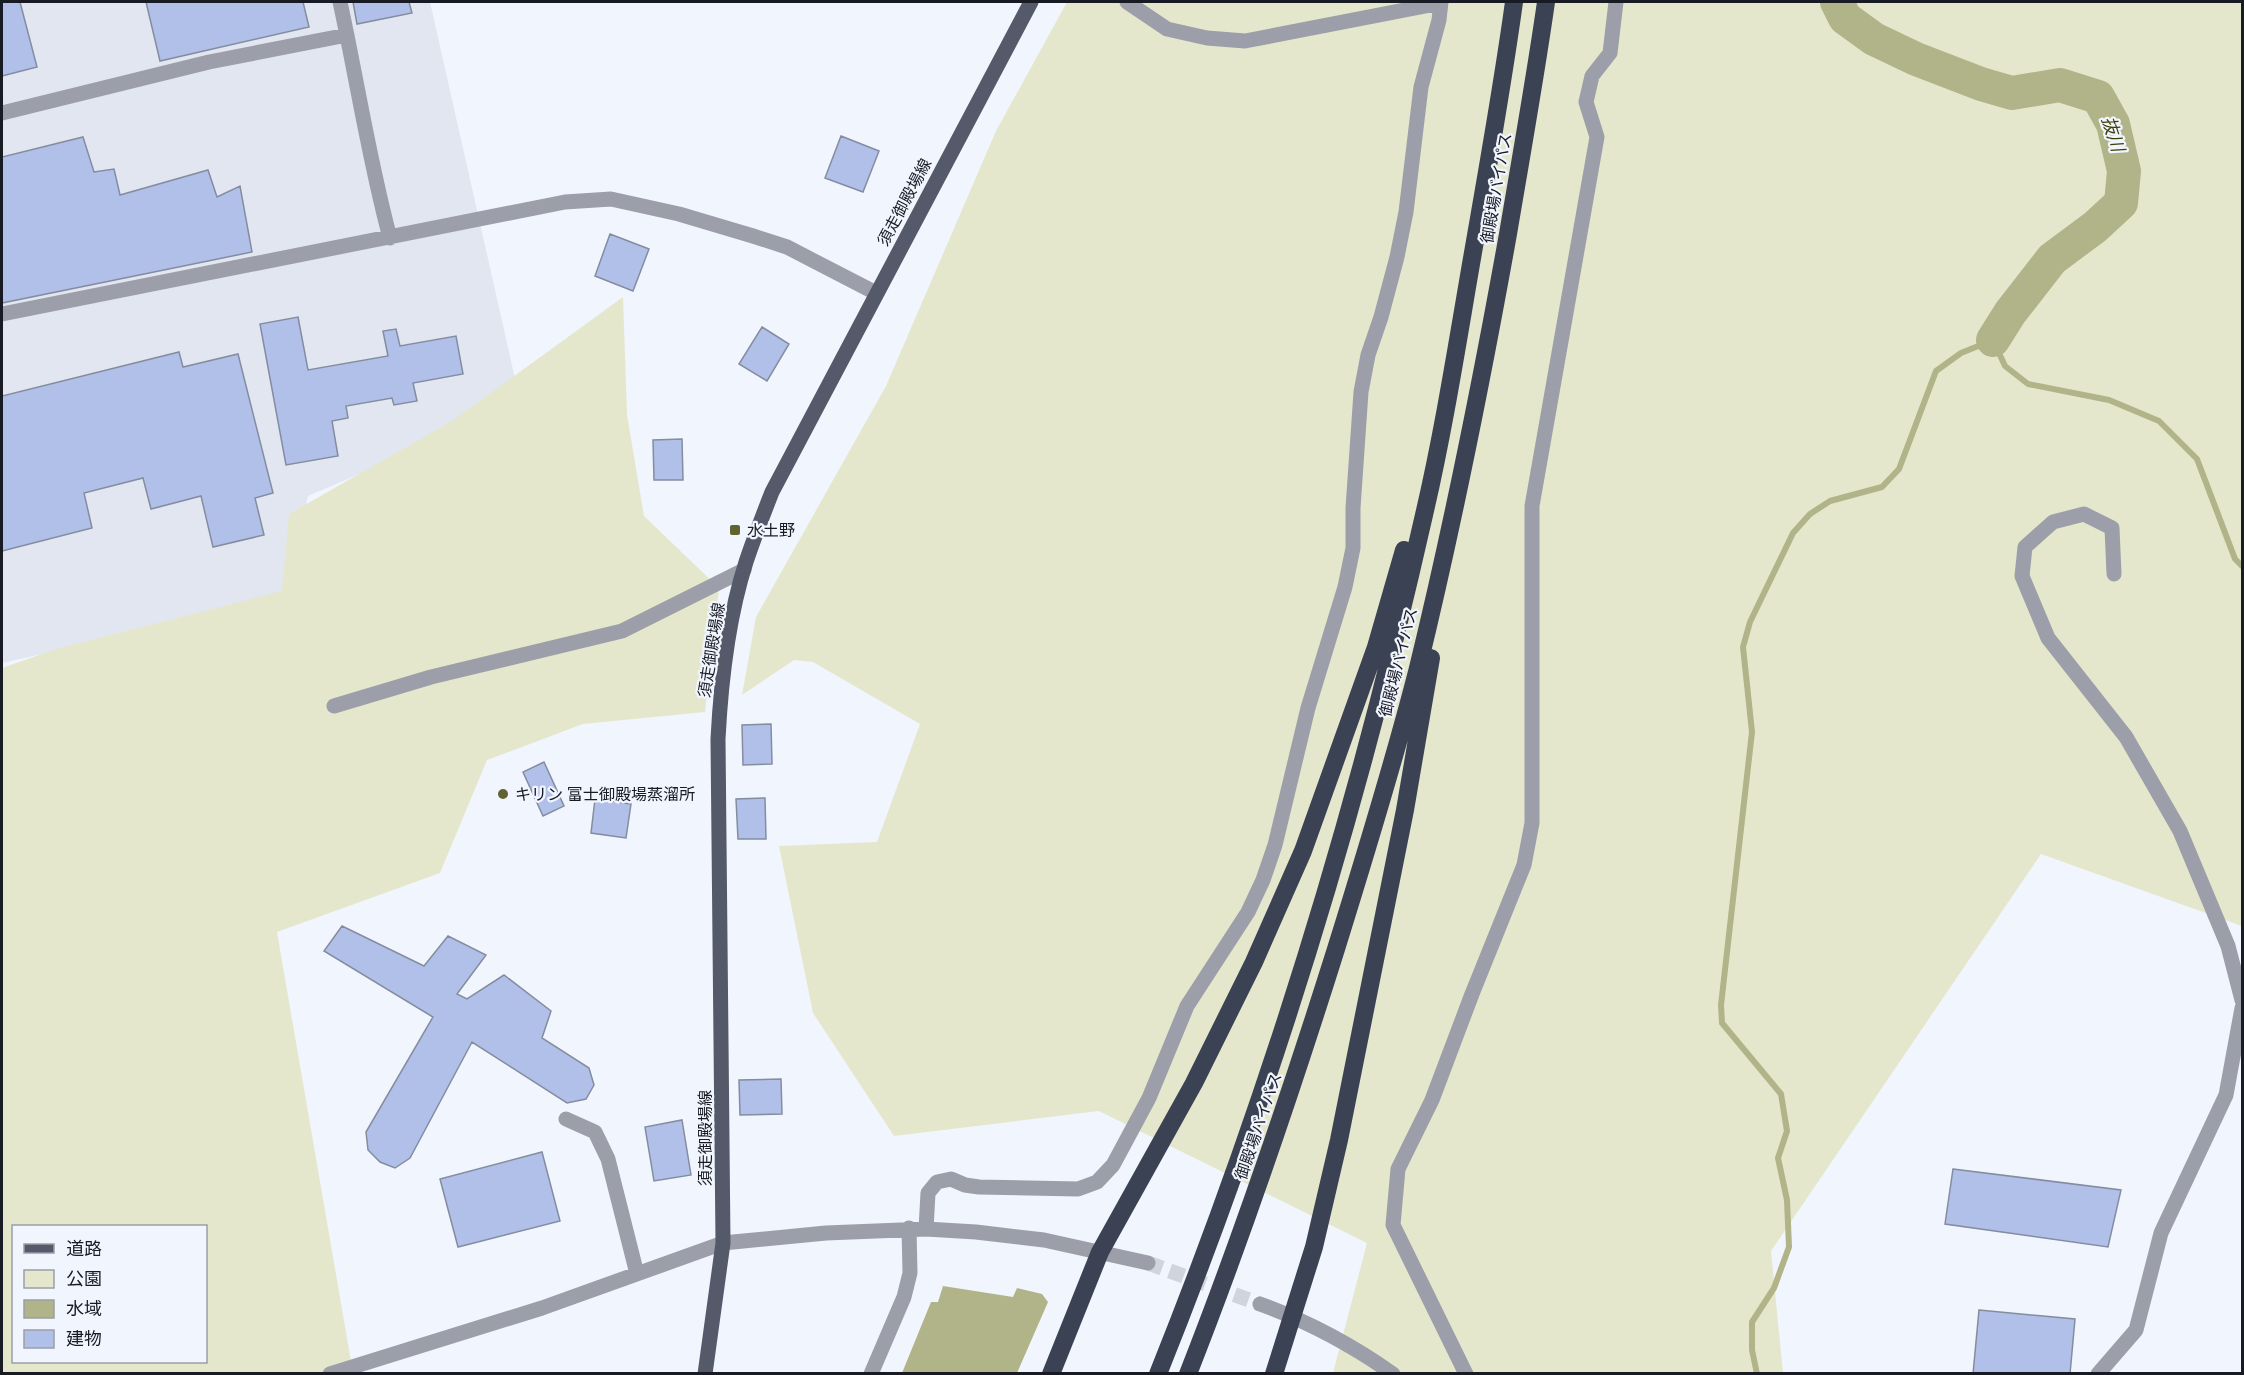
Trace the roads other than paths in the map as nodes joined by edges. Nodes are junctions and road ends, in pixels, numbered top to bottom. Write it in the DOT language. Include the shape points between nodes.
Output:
graph roads {
  1 [pos="340,2"];
  2 [pos="1031,2"];
  3 [pos="1127,2"];
  4 [pos="1441,2"];
  5 [pos="1514,2"];
  6 [pos="1546,2"];
  7 [pos="1616,2"];
  8 [pos="347,35"];
  9 [pos="2,113"];
  10 [pos="390,238"];
  11 [pos="876,293"];
  12 [pos="2,314"];
  13 [pos="1452,371"];
  14 [pos="1468,444"];
  15 [pos="744,570"];
  16 [pos="2114,574"];
  17 [pos="334,706"];
  18 [pos="2242,1000"];
  19 [pos="2242,1008"];
  20 [pos="566,1119"];
  21 [pos="909,1228"];
  22 [pos="926,1229"];
  23 [pos="723,1244"];
  24 [pos="1100,1252"];
  25 [pos="1148,1263"];
  26 [pos="637,1274"];
  27 [pos="1260,1304"];
  28 [pos="1294,1316"];
  29 [pos="330,1374"];
  30 [pos="705,1374"];
  31 [pos="871,1374"];
  32 [pos="1051,1374"];
  33 [pos="1158,1374"];
  34 [pos="1188,1374"];
  35 [pos="1275,1374"];
  36 [pos="1393,1374"];
  37 [pos="1466,1374"];
  38 [pos="2098,1374"];
  1 -- 8 [label="street"];
  2 -- 11 [label="main road, 須走御殿場線"];
  3 -- 4 [label="street" via="1167,29 1245,42"];
  4 -- 22 [label="street" via="1421,87 1401,234 1361,393 1353,548 1345,588 1308,708 1263,880 1248,912 1187,1006 1149,1098 1113,1165 1097,1182 1078,1189 979,1187 951,1179 937,1182 928,1193"];
  5 -- 13 [label="highway, 御殿場バイパス"];
  6 -- 14 [label="highway, 御殿場バイパス"];
  7 -- 37 [label="street" via="1610,52 1592,76 1586,102 1597,137 1532,506 1532,823 1524,865 1432,1100 1398,1169 1393,1225"];
  8 -- 9 [label="street" via="209,62"];
  8 -- 10 [label="street" via="377,193"];
  10 -- 11 [label="street" via="565,202 611,199 679,214 787,247"];
  10 -- 12 [label="street"];
  11 -- 15 [label="main road, 須走御殿場線" via="772,492"];
  13 -- 24 [label="highway" via="1376,647 1303,851 1254,963 1194,1083"];
  13 -- 33 [label="highway, 御殿場バイパス" via="1425,512 1345,830 1238,1164"];
  14 -- 28 [label="highway" via="1405,810 1339,1140"];
  14 -- 34 [label="highway, 御殿場バイパス" via="1418,668 1372,833 1262,1176"];
  15 -- 17 [label="street" via="622,631 430,677"];
  15 -- 23 [label="main road, 須走御殿場線" via="730,629 718,739"];
  16 -- 18 [label="street" via="2112,528 2084,514 2053,522 2025,547 2022,576 2048,639 2126,736 2180,831 2219,921"];
  19 -- 38 [label="street" via="2226,1095 2161,1233 2136,1330"];
  20 -- 26 [label="street" via="595,1132 608,1159"];
  21 -- 22 [label="street"];
  21 -- 23 [label="street"];
  21 -- 31 [label="street" via="909,1273 904,1297"];
  22 -- 24 [label="street" via="1044,1240"];
  23 -- 26 [label="street"];
  23 -- 30 [label="main road, 須走御殿場線"];
  24 -- 25 [label="street"];
  24 -- 32 [label="highway"];
  26 -- 29 [label="street"];
  27 -- 28 [label="street"];
  28 -- 35 [label="highway"];
  28 -- 36 [label="street"];
}
